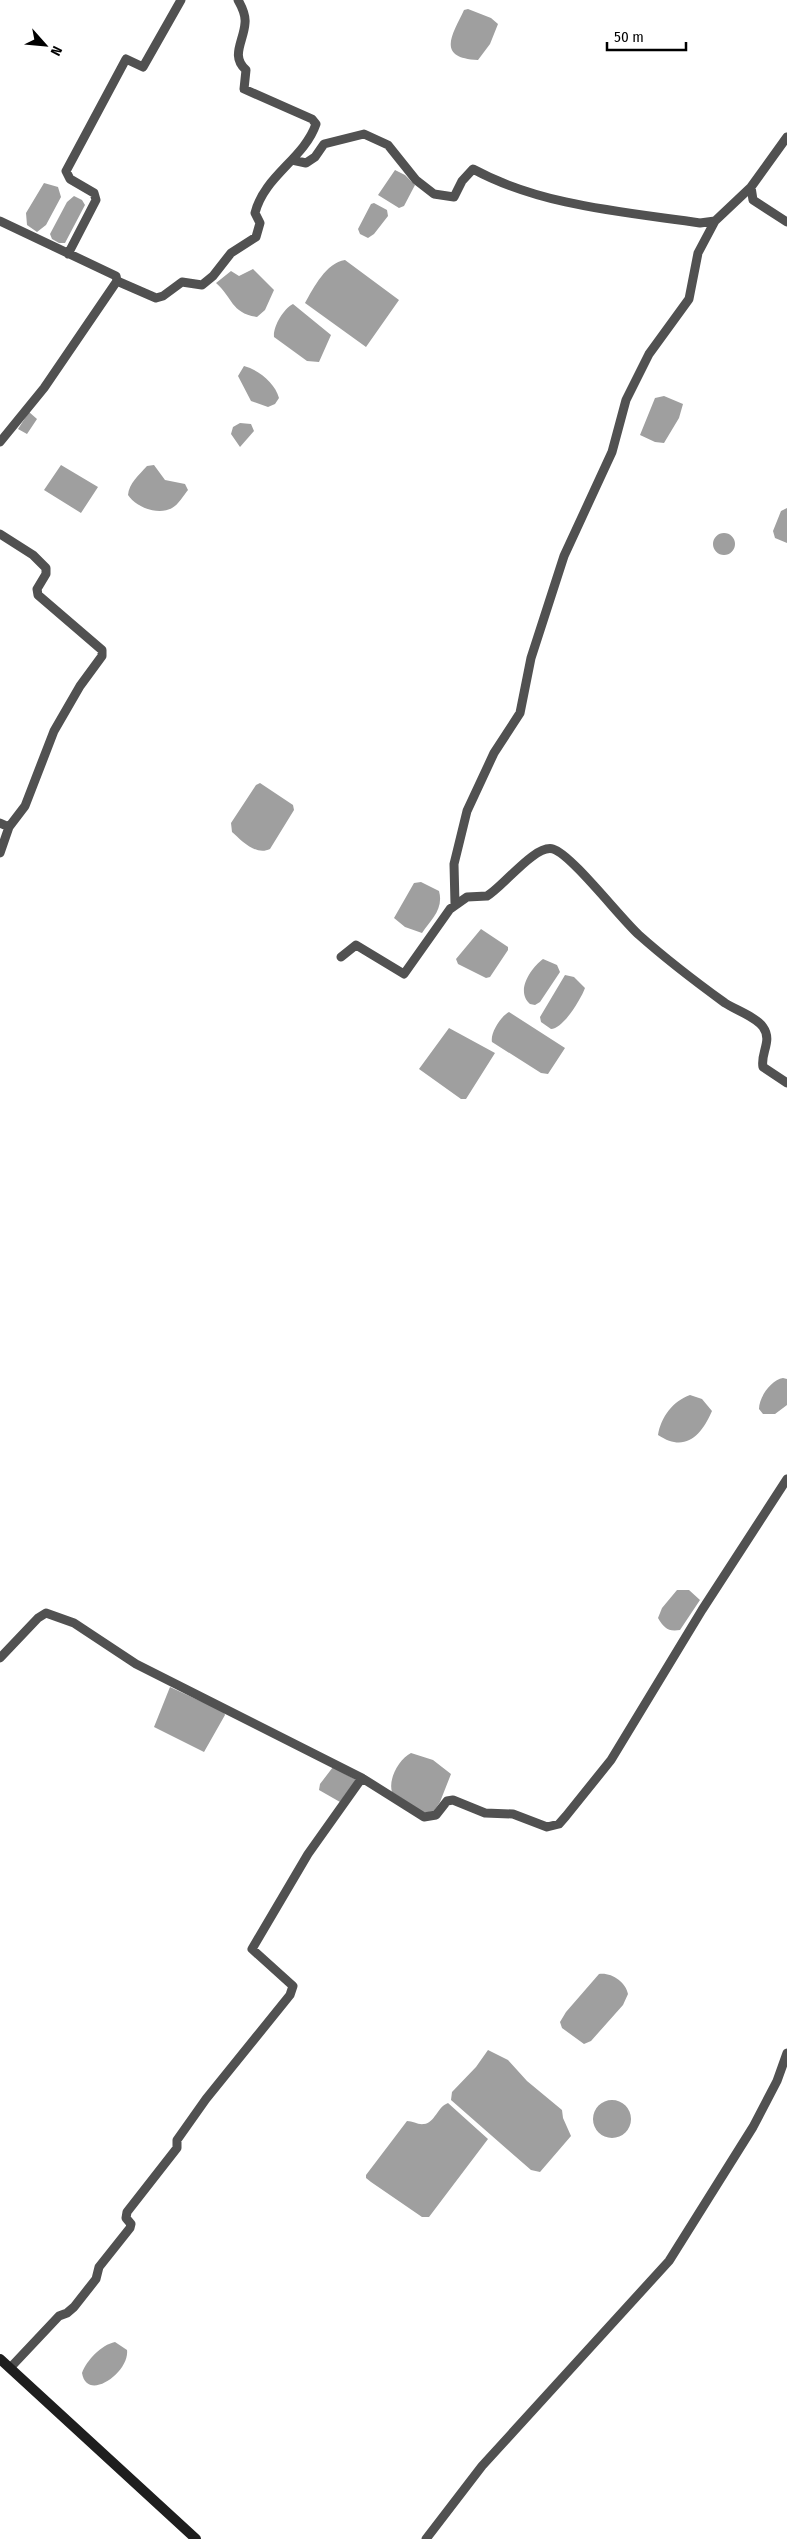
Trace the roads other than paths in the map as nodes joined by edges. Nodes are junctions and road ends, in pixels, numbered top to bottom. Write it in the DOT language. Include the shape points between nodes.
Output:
graph roads {
  1 [pos="182,0"];
  2 [pos="238,0"];
  3 [pos="787,137"];
  4 [pos="292,160"];
  5 [pos="751,187"];
  6 [pos="0,221"];
  7 [pos="715,221"];
  8 [pos="787,222"];
  9 [pos="68,254"];
  10 [pos="117,281"];
  11 [pos="0,442"];
  12 [pos="0,534"];
  13 [pos="0,822"];
  14 [pos="9,827"];
  15 [pos="0,853"];
  16 [pos="455,904"];
  17 [pos="341,957"];
  18 [pos="787,1082"];
  19 [pos="787,1479"];
  20 [pos="0,1658"];
  21 [pos="362,1778"];
  22 [pos="787,2053"];
  23 [pos="0,2359"];
  24 [pos="10,2368"];
  25 [pos="196,2539"];
  26 [pos="426,2539"];
  1 -- 9 [label="street" via="143,67 126,59 66,171 70,179 94,193 96,200"];
  2 -- 4 [label="street" via="246,22 237,51 240,64 246,70 244,89 298,112 316,124"];
  3 -- 5 [label="street"];
  4 -- 7 [label="street" via="306,163 324,144 364,134 388,144 416,180 434,194 454,197 473,169 493,180 537,194 700,223"];
  4 -- 10 [label="street" via="258,200 255,213 260,230 256,237 230,253 202,285 182,282 156,298"];
  5 -- 7 [label="street"];
  5 -- 8 [label="street" via="753,200"];
  6 -- 9 [label="street"];
  7 -- 16 [label="street" via="698,253 689,298 649,354 626,400 612,452 564,556 532,658 520,713 494,753 467,811 454,864"];
  9 -- 10 [label="street" via="116,276"];
  10 -- 11 [label="street" via="69,353"];
  12 -- 14 [label="street" via="34,555 46,568 37,589 38,596 102,650 102,656 54,731 25,806"];
  13 -- 14 [label="street"];
  14 -- 15 [label="street"];
  16 -- 17 [label="street" via="404,974 356,945"];
  16 -- 18 [label="street" via="467,897 487,896 533,855 553,849 638,934 726,1003 762,1026 768,1038 762,1061 764,1067"];
  19 -- 21 [label="street" via="702,1610 612,1760 559,1824 547,1827 513,1814 485,1813 453,1800 447,1801 436,1814 424,1817"];
  20 -- 21 [label="street" via="38,1618 46,1613 53,1614 136,1664"];
  21 -- 24 [label="street" via="308,1854 252,1949 293,1986 290,1995 177,2140 177,2148 128,2212 126,2218 130,2228 99,2267 96,2280 74,2307 59,2316"];
  22 -- 26 [label="street" via="777,2081 753,2127 669,2261 482,2466"];
  23 -- 24 [label="main road"];
  24 -- 25 [label="main road"];
}
